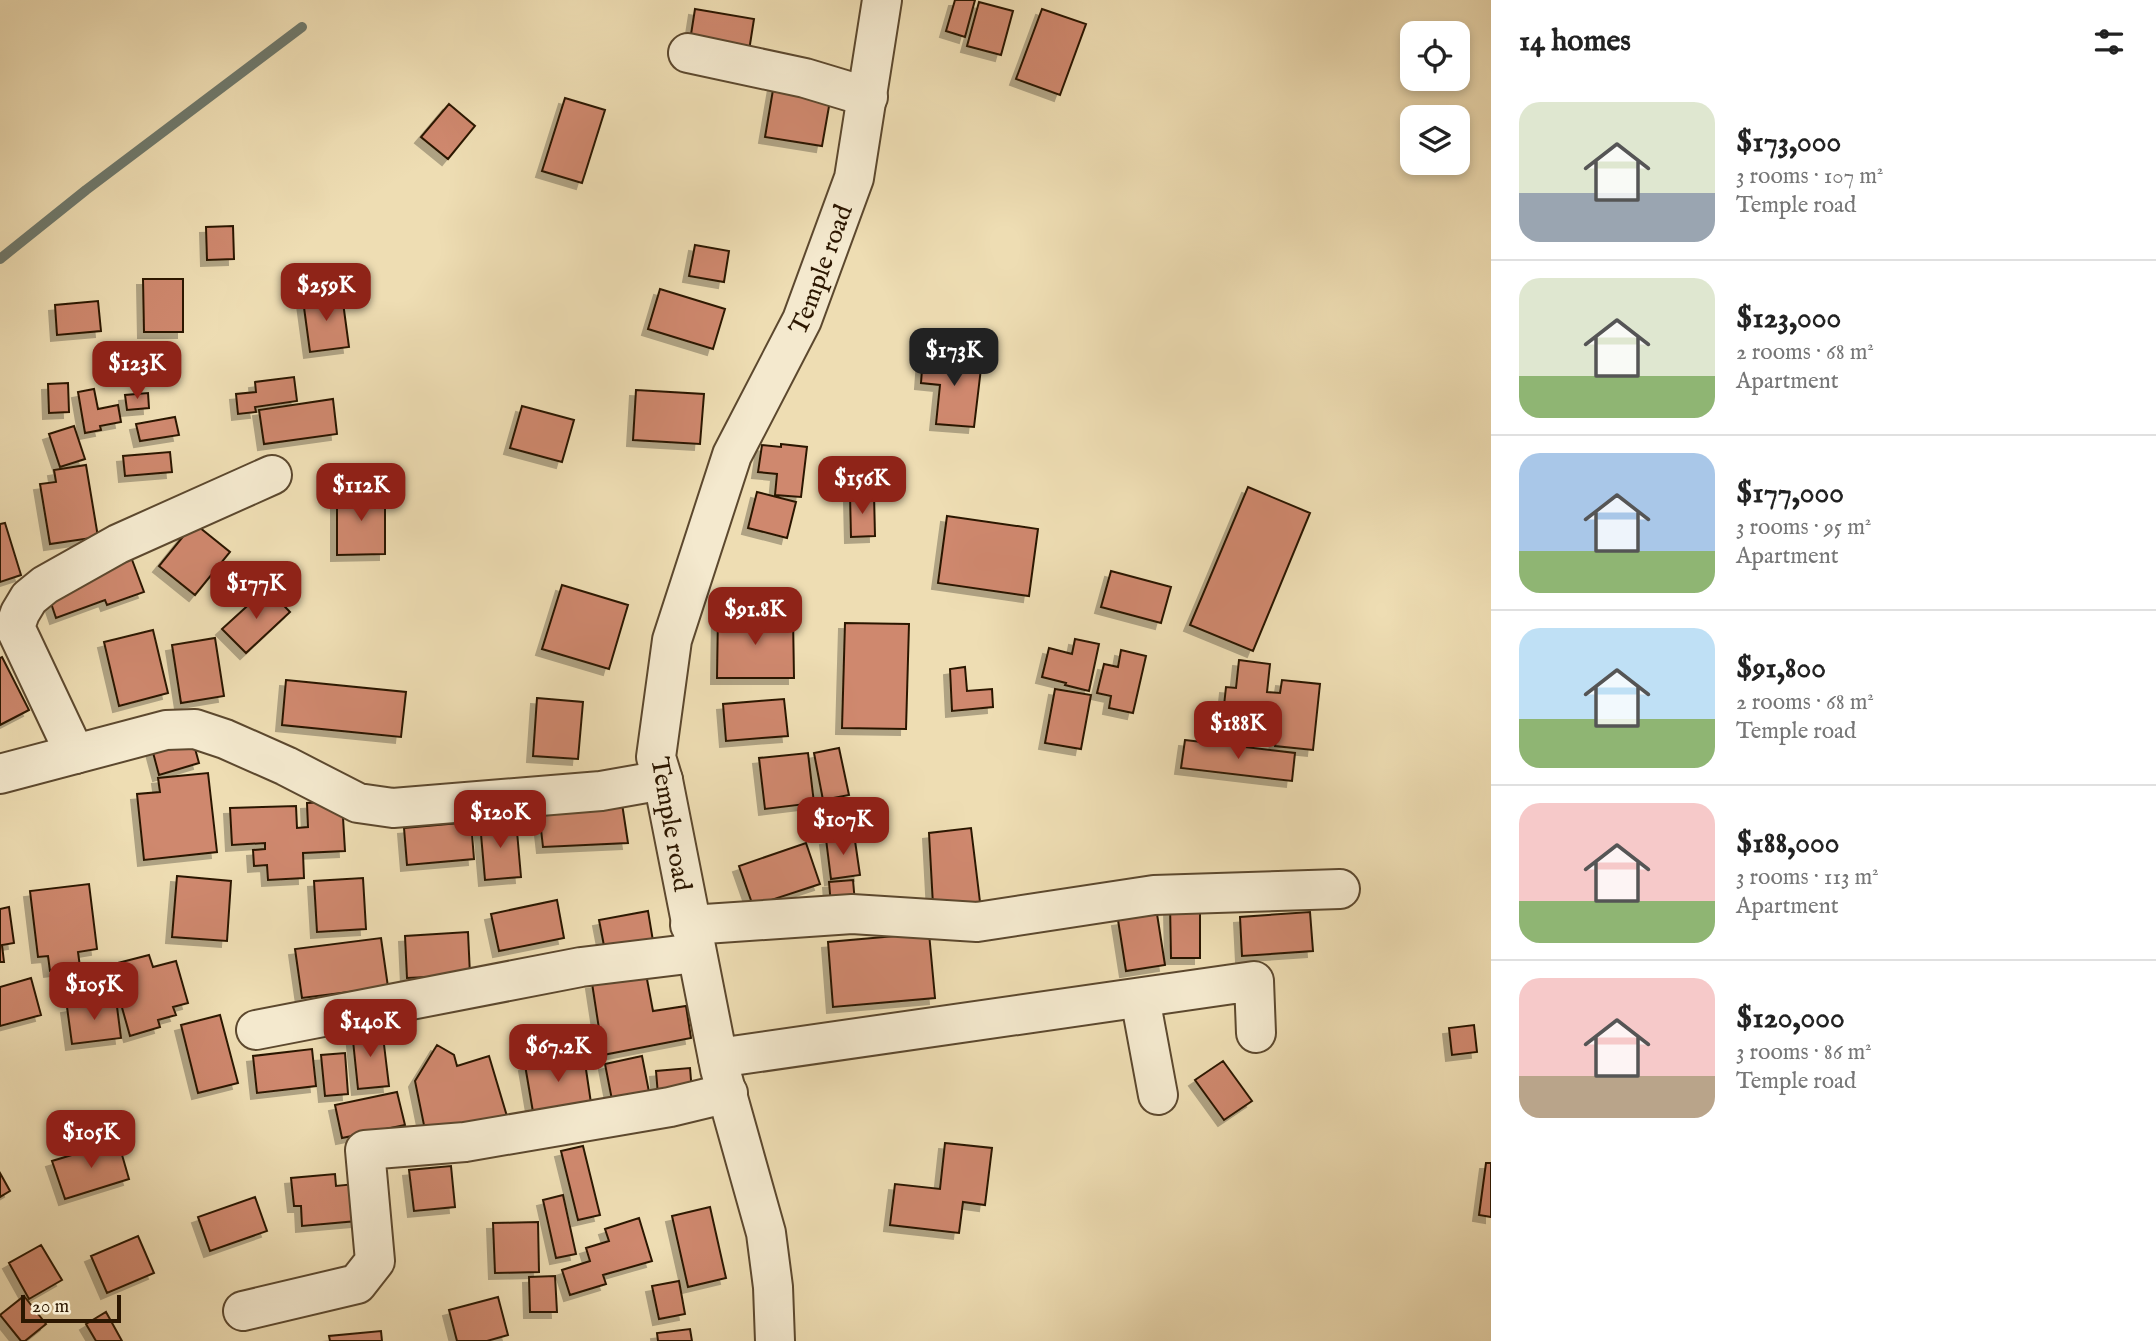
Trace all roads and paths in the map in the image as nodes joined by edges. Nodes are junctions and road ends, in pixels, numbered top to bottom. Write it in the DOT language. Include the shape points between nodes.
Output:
graph roads {
  1 [pos="882,0"];
  2 [pos="688,53"];
  3 [pos="868,97"];
  4 [pos="272,475"];
  5 [pos="7,628"];
  6 [pos="75,754"];
  7 [pos="0,774"];
  8 [pos="663,780"];
  9 [pos="1340,889"];
  10 [pos="693,939"];
  11 [pos="1140,998"];
  12 [pos="256,1030"];
  13 [pos="1256,1033"];
  14 [pos="723,1075"];
  15 [pos="1158,1095"];
  16 [pos="243,1311"];
  17 [pos="775,1341"];
  1 -- 3 [label="street, Temple road"];
  2 -- 3 [label="street"];
  3 -- 8 [label="street, Temple road" via="854,178 802,320 732,456 672,640 656,757"];
  4 -- 5 [label="street" via="118,544 45,585"];
  5 -- 6 [label="street"];
  6 -- 7 [label="street"];
  6 -- 8 [label="street" via="166,730 195,729 358,803 393,808 601,791"];
  8 -- 10 [label="street, Temple road"];
  9 -- 10 [label="street" via="1154,895 977,922 852,914"];
  10 -- 12 [label="street" via="581,967"];
  10 -- 14 [label="street, Temple road"];
  11 -- 13 [label="street" via="1254,981"];
  11 -- 14 [label="street"];
  11 -- 15 [label="street"];
  14 -- 16 [label="street" via="670,1107 465,1142 365,1150 375,1261 357,1284"];
  14 -- 17 [label="street, Temple road" via="766,1233"];
}
